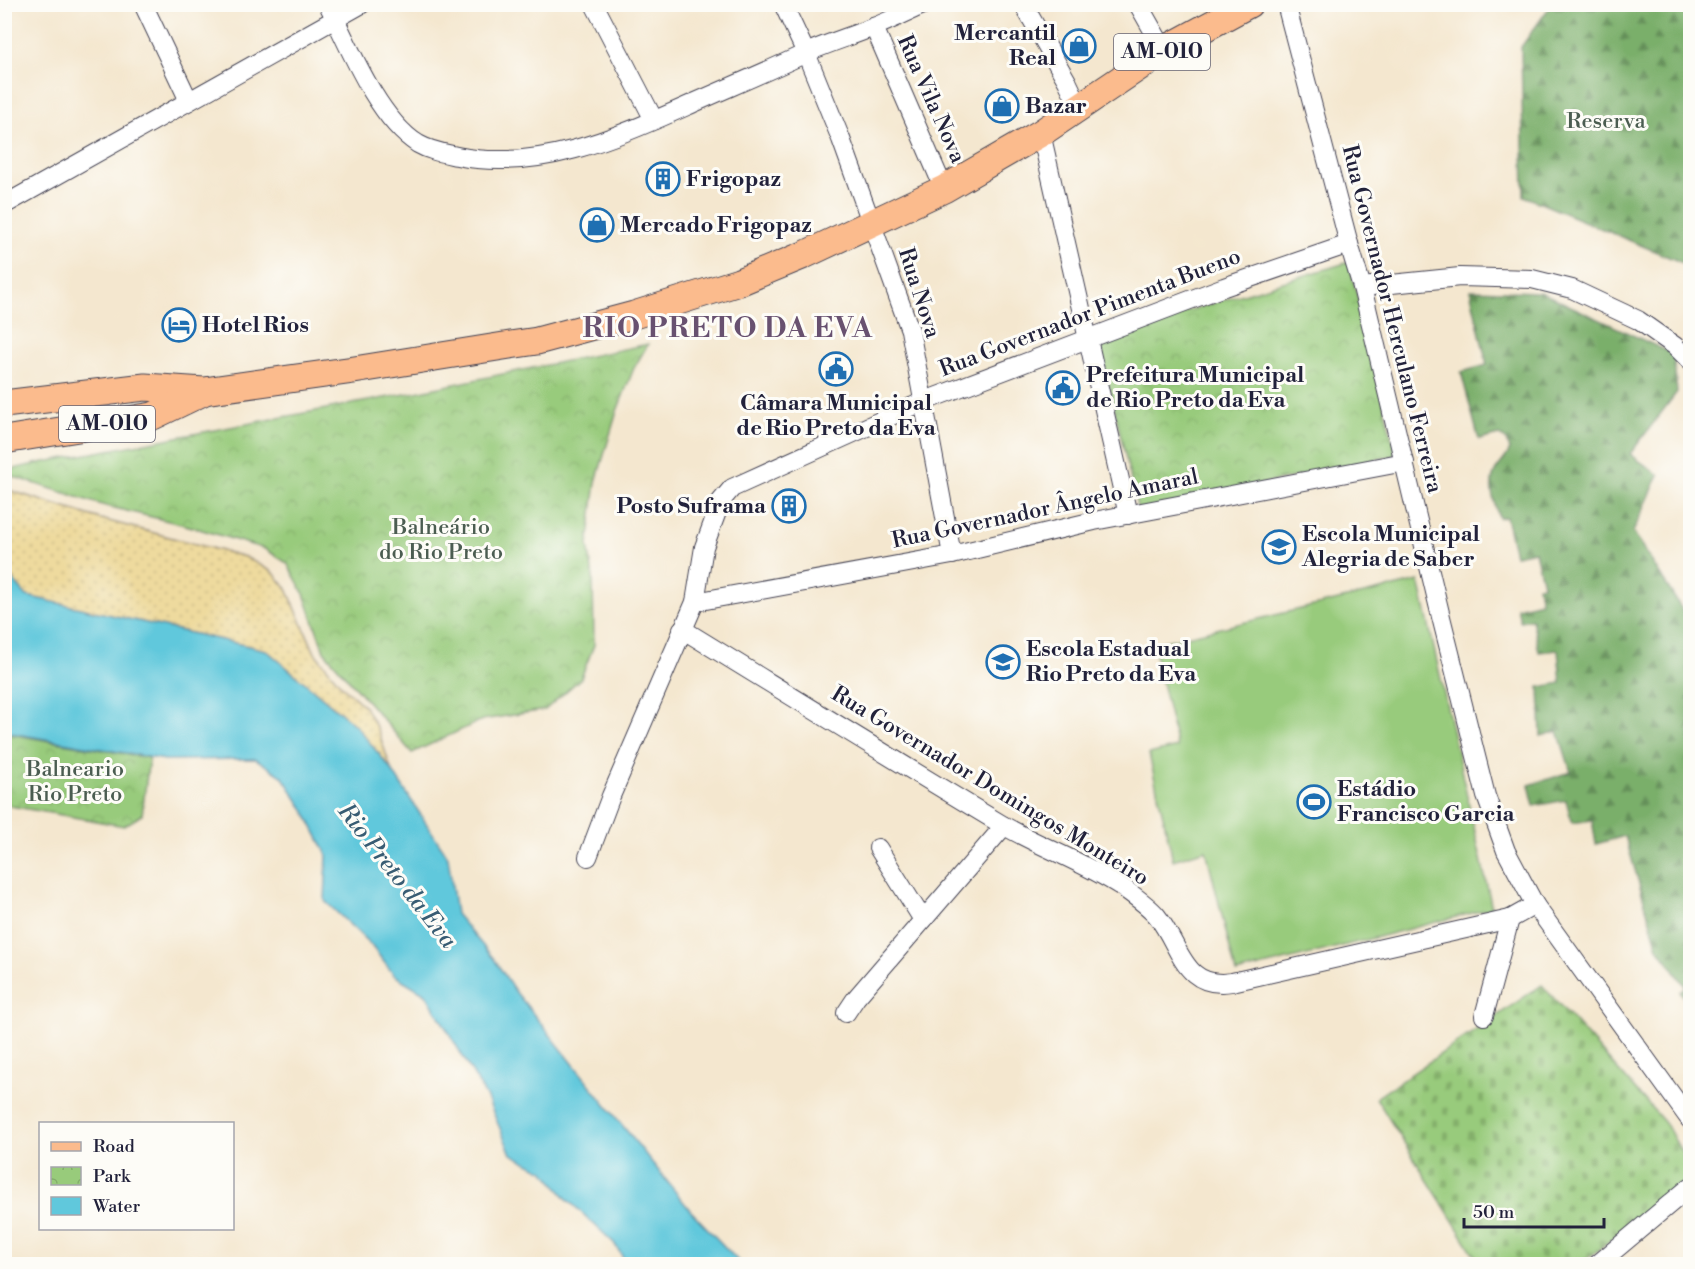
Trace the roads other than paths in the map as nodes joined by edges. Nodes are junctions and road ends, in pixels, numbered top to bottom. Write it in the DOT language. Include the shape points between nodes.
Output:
graph roads {
  1 [pos="143,4"];
  2 [pos="362,4"];
  3 [pos="594,4"];
  4 [pos="783,4"];
  5 [pos="925,4"];
  6 [pos="1023,4"];
  7 [pos="1138,4"];
  8 [pos="1249,4"];
  9 [pos="1286,4"];
  10 [pos="332,11"];
  11 [pos="874,27"];
  12 [pos="1164,50"];
  13 [pos="806,53"];
  14 [pos="189,101"];
  15 [pos="1080,108"];
  16 [pos="654,120"];
  17 [pos="1041,133"];
  18 [pos="944,189"];
  19 [pos="4,205"];
  20 [pos="870,223"];
  21 [pos="1349,243"];
  22 [pos="1362,287"];
  23 [pos="1088,338"];
  24 [pos="1690,361"];
  25 [pos="204,391"];
  26 [pos="922,402"];
  27 [pos="4,404"];
  28 [pos="4,440"];
  29 [pos="1405,462"];
  30 [pos="1128,515"];
  31 [pos="952,555"];
  32 [pos="695,602"];
  33 [pos="682,629"];
  34 [pos="1004,826"];
  35 [pos="878,848"];
  36 [pos="588,857"];
  37 [pos="1535,905"];
  38 [pos="1510,919"];
  39 [pos="923,920"];
  40 [pos="846,1013"];
  41 [pos="1484,1016"];
  42 [pos="1690,1120"];
  43 [pos="1690,1187"];
  44 [pos="1598,1264"];
  1 -- 14 [label="street"];
  2 -- 10 [label="street"];
  3 -- 16 [label="street"];
  4 -- 13 [label="street, Rua Nova"];
  5 -- 11 [label="street"];
  6 -- 15 [label="street"];
  7 -- 12 [label="street"];
  8 -- 12 [label="main road, AM-010"];
  9 -- 21 [label="street, Rua Governador Herculano Ferreira"];
  10 -- 14 [label="street"];
  10 -- 16 [label="street" via="385,112 404,133 433,151 474,160 523,161 579,149"];
  11 -- 13 [label="street"];
  11 -- 18 [label="street, Rua Vila Nova"];
  12 -- 15 [label="main road, AM-010"];
  13 -- 16 [label="street"];
  13 -- 20 [label="street, Rua Nova"];
  14 -- 19 [label="street"];
  15 -- 17 [label="main road, AM-010"];
  17 -- 18 [label="main road, AM-010"];
  17 -- 23 [label="street"];
  18 -- 20 [label="main road, AM-010"];
  20 -- 25 [label="main road, AM-010" via="739,282 537,341"];
  20 -- 26 [label="street, Rua Nova" via="910,330"];
  21 -- 22 [label="street, Rua Governador Herculano Ferreira"];
  21 -- 23 [label="street, Rua Governador Pimenta Bueno"];
  22 -- 24 [label="street" via="1460,277 1532,279 1572,289 1638,320"];
  22 -- 29 [label="street, Rua Governador Herculano Ferreira"];
  23 -- 26 [label="street, Rua Governador Pimenta Bueno"];
  23 -- 30 [label="street"];
  25 -- 27 [label="main road, AM-010" via="145,387"];
  25 -- 28 [label="main road, AM-010" via="153,416"];
  26 -- 31 [label="street, Rua Nova"];
  26 -- 32 [label="street, Rua Governador Pimenta Bueno" via="732,488 721,501 704,547"];
  29 -- 30 [label="street, Rua Governador Ângelo Amaral"];
  29 -- 37 [label="street, Rua Governador Herculano Ferreira" via="1486,796 1506,851"];
  30 -- 31 [label="street, Rua Governador Ângelo Amaral"];
  31 -- 32 [label="street, Rua Governador Ângelo Amaral"];
  32 -- 33 [label="street, Rua Governador Pimenta Bueno"];
  33 -- 34 [label="street, Rua Governador Domingos Monteiro"];
  33 -- 36 [label="street, Rua Governador Pimenta Bueno"];
  34 -- 38 [label="street, Rua Governador Domingos Monteiro" via="1123,888 1156,916 1191,970 1204,981 1217,984"];
  34 -- 39 [label="street"];
  35 -- 39 [label="street"];
  37 -- 38 [label="street, Rua Governador Domingos Monteiro"];
  37 -- 42 [label="street, Rua Governador Herculano Ferreira"];
  38 -- 41 [label="street"];
  39 -- 40 [label="street"];
  43 -- 44 [label="street"];
}
